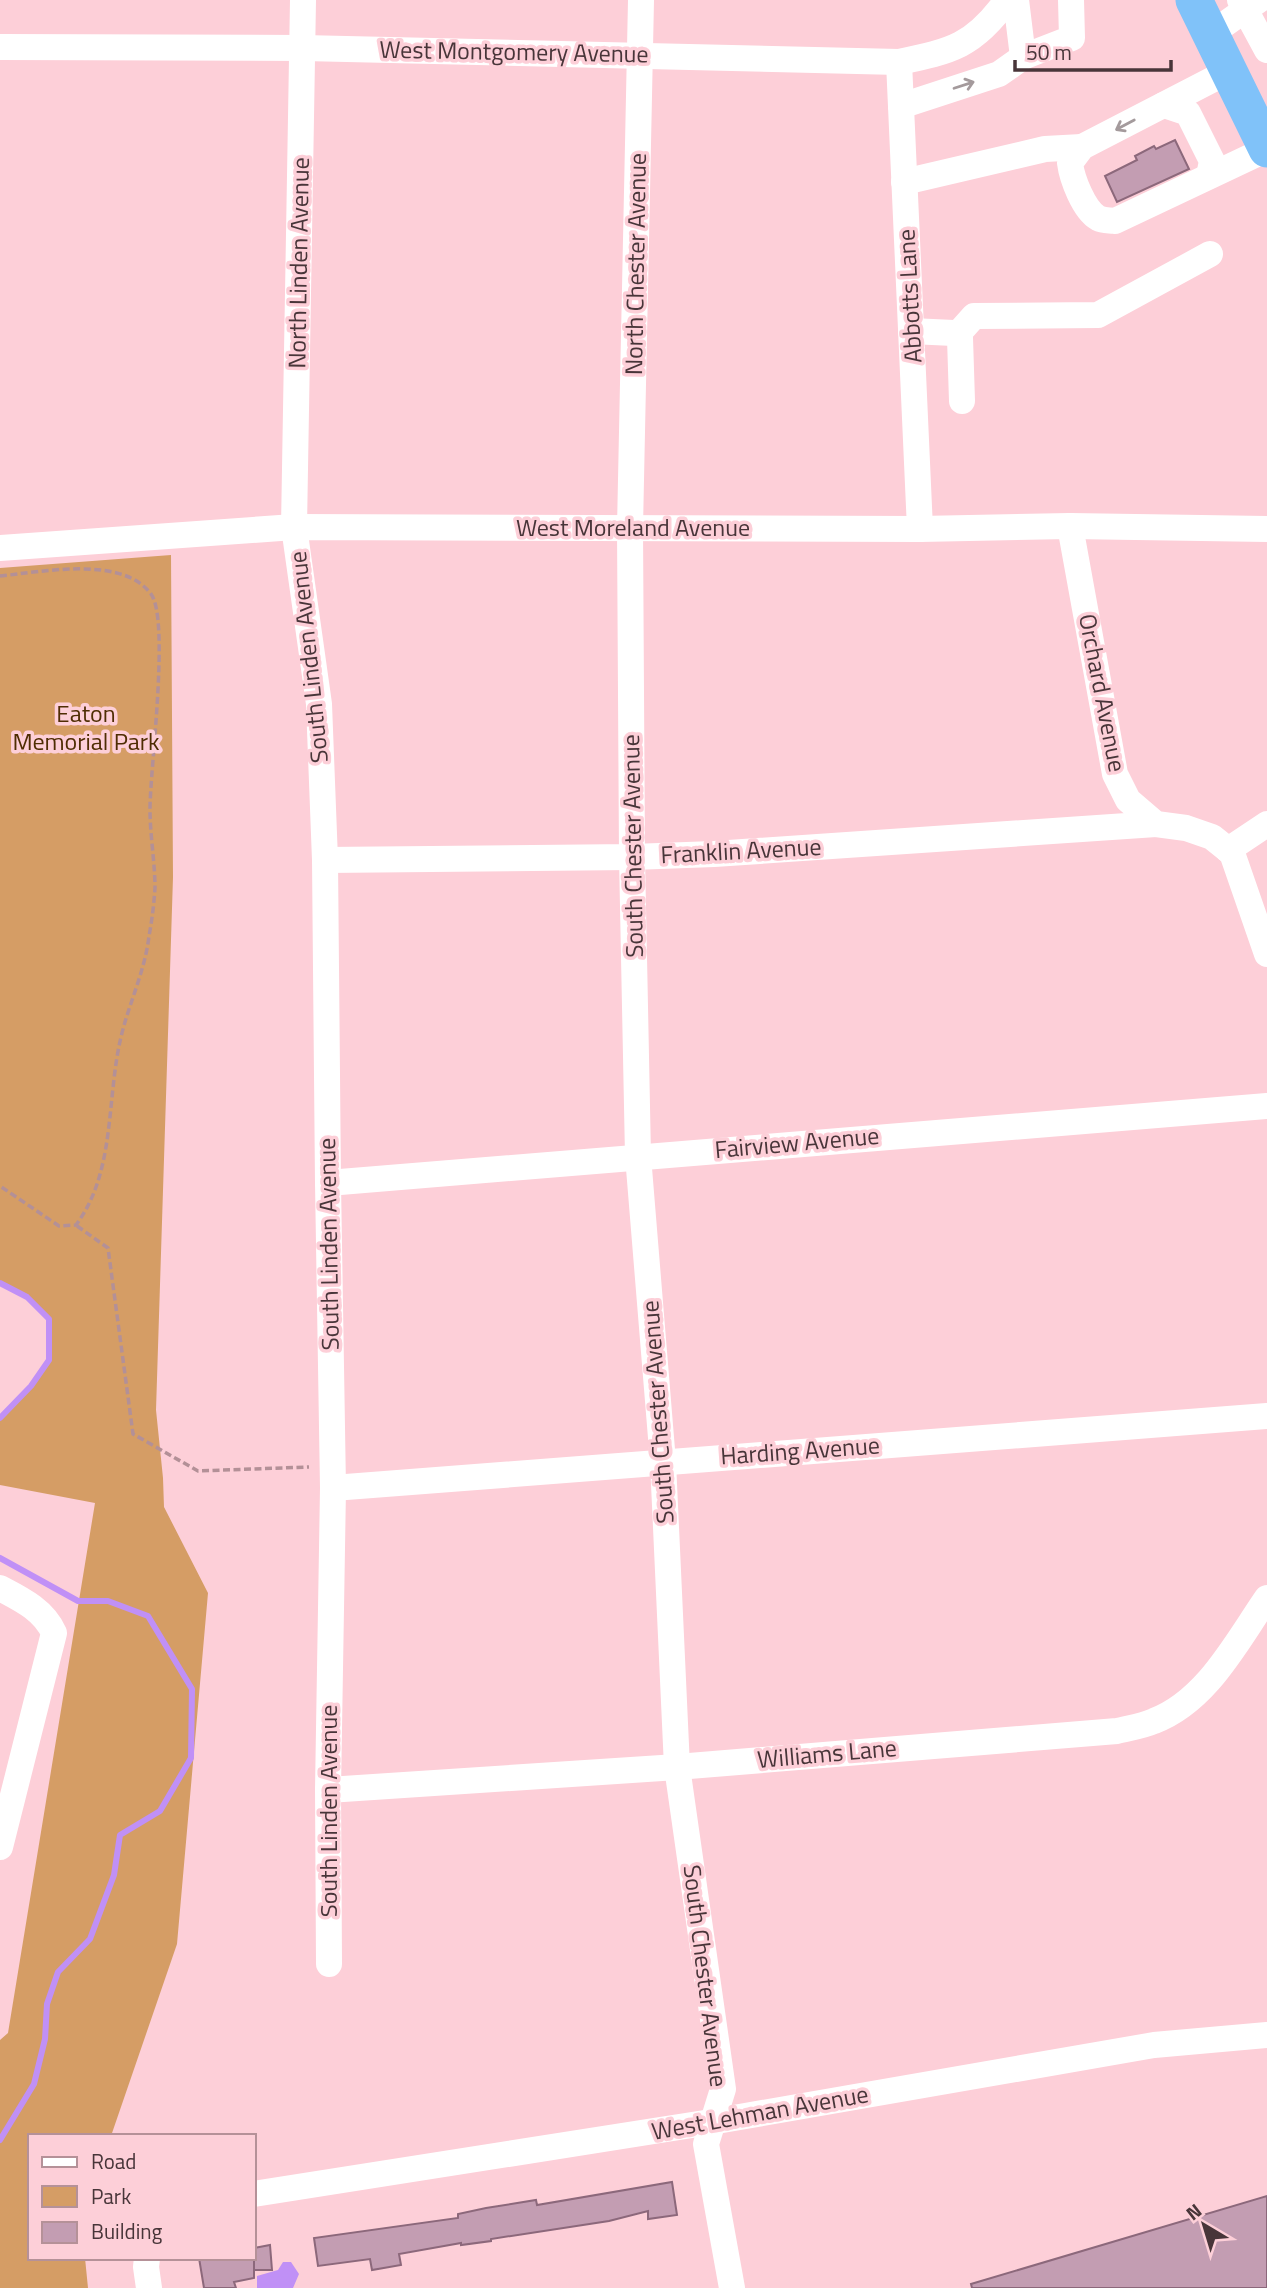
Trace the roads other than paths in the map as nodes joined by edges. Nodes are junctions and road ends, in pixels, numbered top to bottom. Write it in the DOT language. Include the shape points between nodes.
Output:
graph roads {
  1 [pos="303,0"];
  2 [pos="641,0"];
  3 [pos="1007,0"];
  4 [pos="1016,0"];
  5 [pos="1071,0"];
  6 [pos="1194,0"];
  7 [pos="1248,3"];
  8 [pos="1210,34"];
  9 [pos="0,47"];
  10 [pos="303,48"];
  11 [pos="1267,50"];
  12 [pos="641,55"];
  13 [pos="1023,57"];
  14 [pos="899,62"];
  15 [pos="1229,71"];
  16 [pos="1164,105"];
  17 [pos="901,106"];
  18 [pos="1264,134"];
  19 [pos="1082,147"];
  20 [pos="1209,176"];
  21 [pos="904,182"];
  22 [pos="1210,254"];
  23 [pos="911,331"];
  24 [pos="957,335"];
  25 [pos="962,401"];
  26 [pos="1267,517"];
  27 [pos="1070,526"];
  28 [pos="294,527"];
  29 [pos="630,528"];
  30 [pos="920,529"];
  31 [pos="1267,529"];
  32 [pos="1267,536"];
  33 [pos="0,548"];
  34 [pos="1156,824"];
  35 [pos="1266,825"];
  36 [pos="1228,850"];
  37 [pos="632,857"];
  38 [pos="325,860"];
  39 [pos="1258,900"];
  40 [pos="1267,954"];
  41 [pos="1267,1106"];
  42 [pos="638,1156"];
  43 [pos="327,1183"];
  44 [pos="1267,1416"];
  45 [pos="663,1462"];
  46 [pos="333,1477"];
  47 [pos="0,1588"];
  48 [pos="1267,1598"];
  49 [pos="677,1767"];
  50 [pos="328,1790"];
  51 [pos="0,1847"];
  52 [pos="328,1964"];
  53 [pos="1267,2035"];
  54 [pos="711,2122"];
  55 [pos="256,2194"];
  56 [pos="147,2260"];
  57 [pos="149,2288"];
  58 [pos="732,2288"];
  1 -- 10 [label="street, North Linden Avenue"];
  2 -- 12 [label="street, North Chester Avenue"];
  3 -- 14 [label="street, West Montgomery Avenue" via="973,38 939,53"];
  4 -- 13 [label="street"];
  5 -- 13 [label="street" via="1072,38"];
  6 -- 8 [label="highway"];
  7 -- 8 [label="street"];
  7 -- 11 [label="street"];
  8 -- 15 [label="highway"];
  9 -- 10 [label="street, West Montgomery Avenue"];
  10 -- 12 [label="street, West Montgomery Avenue"];
  10 -- 28 [label="street, North Linden Avenue"];
  12 -- 14 [label="street, West Montgomery Avenue"];
  12 -- 29 [label="street, North Chester Avenue"];
  17 -- 13 [label="street, one-way" via="999,74"];
  14 -- 17 [label="street, Abbotts Lane"];
  15 -- 16 [label="street"];
  15 -- 18 [label="highway"];
  16 -- 19 [label="street, one-way"];
  16 -- 20 [label="street" via="1188,113 1212,161"];
  17 -- 21 [label="street, Abbotts Lane"];
  18 -- 20 [label="street"];
  19 -- 20 [label="street" via="1070,163 1072,177 1091,213 1102,220 1115,221"];
  19 -- 21 [label="street" via="1045,149"];
  21 -- 23 [label="street, Abbotts Lane"];
  22 -- 24 [label="street" via="1098,315 974,316"];
  23 -- 24 [label="street"];
  23 -- 30 [label="street, Abbotts Lane"];
  24 -- 25 [label="street"];
  26 -- 31 [label="street"];
  27 -- 30 [label="street, West Moreland Avenue"];
  27 -- 31 [label="street, West Moreland Avenue"];
  27 -- 34 [label="street, Orchard Avenue" via="1115,774 1128,800"];
  28 -- 29 [label="street, West Moreland Avenue"];
  28 -- 33 [label="street, West Moreland Avenue"];
  28 -- 38 [label="street, South Linden Avenue" via="318,704"];
  29 -- 30 [label="street, West Moreland Avenue"];
  29 -- 37 [label="street, South Chester Avenue"];
  31 -- 32 [label="street"];
  34 -- 36 [label="street" via="1212,837"];
  34 -- 37 [label="street, Franklin Avenue"];
  35 -- 36 [label="street"];
  36 -- 39 [label="street"];
  37 -- 38 [label="street, Franklin Avenue"];
  37 -- 42 [label="street, South Chester Avenue"];
  38 -- 43 [label="street, South Linden Avenue"];
  39 -- 40 [label="street"];
  41 -- 42 [label="street, Fairview Avenue"];
  42 -- 43 [label="street, Fairview Avenue"];
  42 -- 45 [label="street, South Chester Avenue"];
  43 -- 46 [label="street, South Linden Avenue"];
  44 -- 45 [label="street, Harding Avenue"];
  45 -- 46 [label="street, Harding Avenue"];
  45 -- 49 [label="street, South Chester Avenue"];
  46 -- 50 [label="street, South Linden Avenue"];
  47 -- 51 [label="street" via="29,1604 54,1633"];
  48 -- 49 [label="street, Williams Lane" via="1213,1675 1176,1709 1154,1721 1117,1731"];
  49 -- 50 [label="street, Williams Lane"];
  49 -- 54 [label="street, South Chester Avenue" via="723,2089"];
  50 -- 52 [label="street, South Linden Avenue"];
  53 -- 54 [label="street, West Lehman Avenue" via="1154,2045"];
  54 -- 55 [label="street, West Lehman Avenue"];
  54 -- 58 [label="street, South Chester Avenue" via="706,2144"];
  56 -- 57 [label="street"];
}
